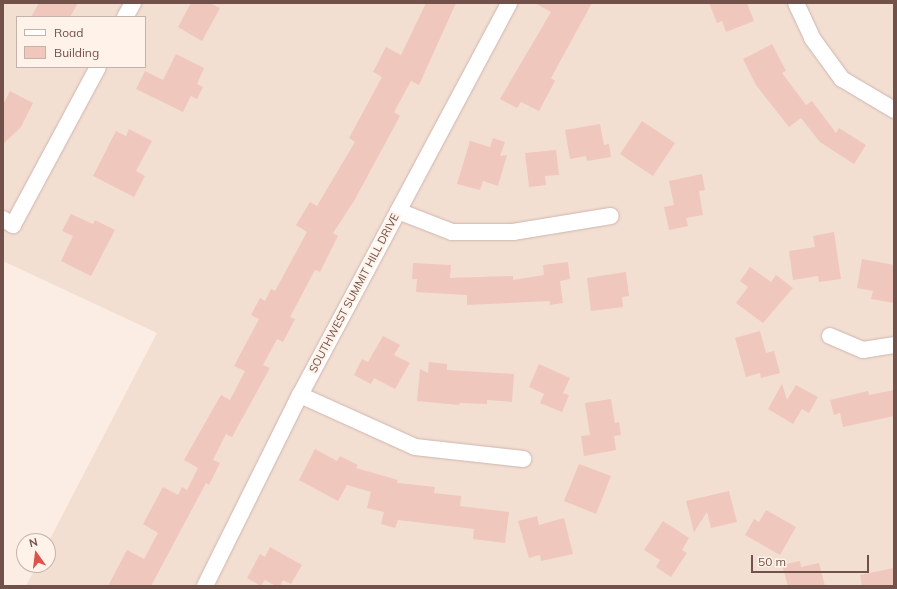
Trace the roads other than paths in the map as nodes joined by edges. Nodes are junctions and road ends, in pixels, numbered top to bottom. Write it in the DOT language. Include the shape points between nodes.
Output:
graph roads {
  1 [pos="133,3"];
  2 [pos="509,3"];
  3 [pos="796,3"];
  4 [pos="126,16"];
  5 [pos="97,68"];
  6 [pos="894,110"];
  7 [pos="398,211"];
  8 [pos="611,216"];
  9 [pos="8,222"];
  10 [pos="830,336"];
  11 [pos="894,345"];
  12 [pos="300,395"];
  13 [pos="523,459"];
  14 [pos="205,586"];
  1 -- 4 [label="street"];
  2 -- 7 [label="street, SOUTHWEST SUMMIT HILL DRIVE"];
  3 -- 6 [label="street" via="812,38 842,79"];
  5 -- 9 [label="street"];
  7 -- 8 [label="street" via="452,232 513,232"];
  7 -- 12 [label="street, SOUTHWEST SUMMIT HILL DRIVE"];
  10 -- 11 [label="street" via="863,350"];
  12 -- 13 [label="street" via="415,447"];
  12 -- 14 [label="street, SOUTHWEST SUMMIT HILL DRIVE"];
}
